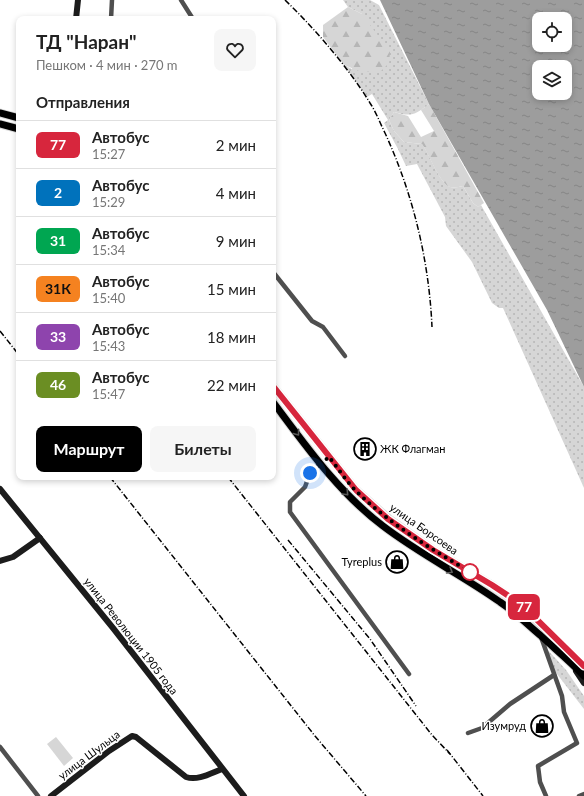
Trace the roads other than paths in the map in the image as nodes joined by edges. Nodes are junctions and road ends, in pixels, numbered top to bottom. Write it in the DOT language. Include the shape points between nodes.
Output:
graph roads {
  1 [pos="74,0"];
  2 [pos="78,0"];
  3 [pos="112,0"];
  4 [pos="181,0"];
  5 [pos="73,16"];
  6 [pos="76,16"];
  7 [pos="111,16"];
  8 [pos="190,16"];
  9 [pos="0,113"];
  10 [pos="16,117"];
  11 [pos="0,124"];
  12 [pos="16,129"];
  13 [pos="276,276"];
  14 [pos="345,356"];
  15 [pos="276,390"];
  16 [pos="276,406"];
  17 [pos="329,457"];
  18 [pos="320,464"];
  19 [pos="0,489"];
  20 [pos="40,538"];
  21 [pos="0,562"];
  22 [pos="540,636"];
  23 [pos="567,658"];
  24 [pos="584,666"];
  25 [pos="409,674"];
  26 [pos="554,675"];
  27 [pos="584,676"];
  28 [pos="584,683"];
  29 [pos="468,733"];
  30 [pos="0,747"];
  31 [pos="222,769"];
  32 [pos="584,794"];
  33 [pos="38,796"];
  34 [pos="51,796"];
  35 [pos="244,796"];
  36 [pos="546,796"];
  37 [pos="579,796"];
  1 -- 5 [label="main road"];
  2 -- 6 [label="main road"];
  3 -- 7 [label="street"];
  4 -- 8 [label="street"];
  9 -- 10 [label="main road"];
  11 -- 12 [label="main road"];
  13 -- 14 [label="street" via="312,321 323,326"];
  15 -- 17 [label="main road, улица Борсоева"];
  16 -- 18 [label="main road, улица Борсоева, one-way"];
  17 -- 18 [label="main road"];
  17 -- 24 [label="main road, улица Борсоева" via="356,490 388,519 521,604"];
  18 -- 22 [label="main road, улица Борсоева, one-way" via="349,496 382,526 429,559 501,602"];
  18 -- 25 [label="street" via="310,473 305,487 290,502 290,512"];
  19 -- 20 [label="main road, улица Революции 1905 года"];
  20 -- 21 [label="main road" via="13,557"];
  20 -- 31 [label="main road, улица Революции 1905 года"];
  22 -- 23 [label="main road, улица Борсоева"];
  22 -- 26 [label="street"];
  23 -- 27 [label="main road, улица Борсоева"];
  23 -- 28 [label="main road"];
  26 -- 29 [label="street" via="510,704 482,728"];
  26 -- 36 [label="street" via="562,696 564,712 577,743 538,766 540,782"];
  30 -- 33 [label="street"];
  31 -- 34 [label="main road, улица Шульца" via="196,778 186,777 132,736"];
  31 -- 35 [label="main road, улица Революции 1905 года"];
  32 -- 37 [label="street"];
}
